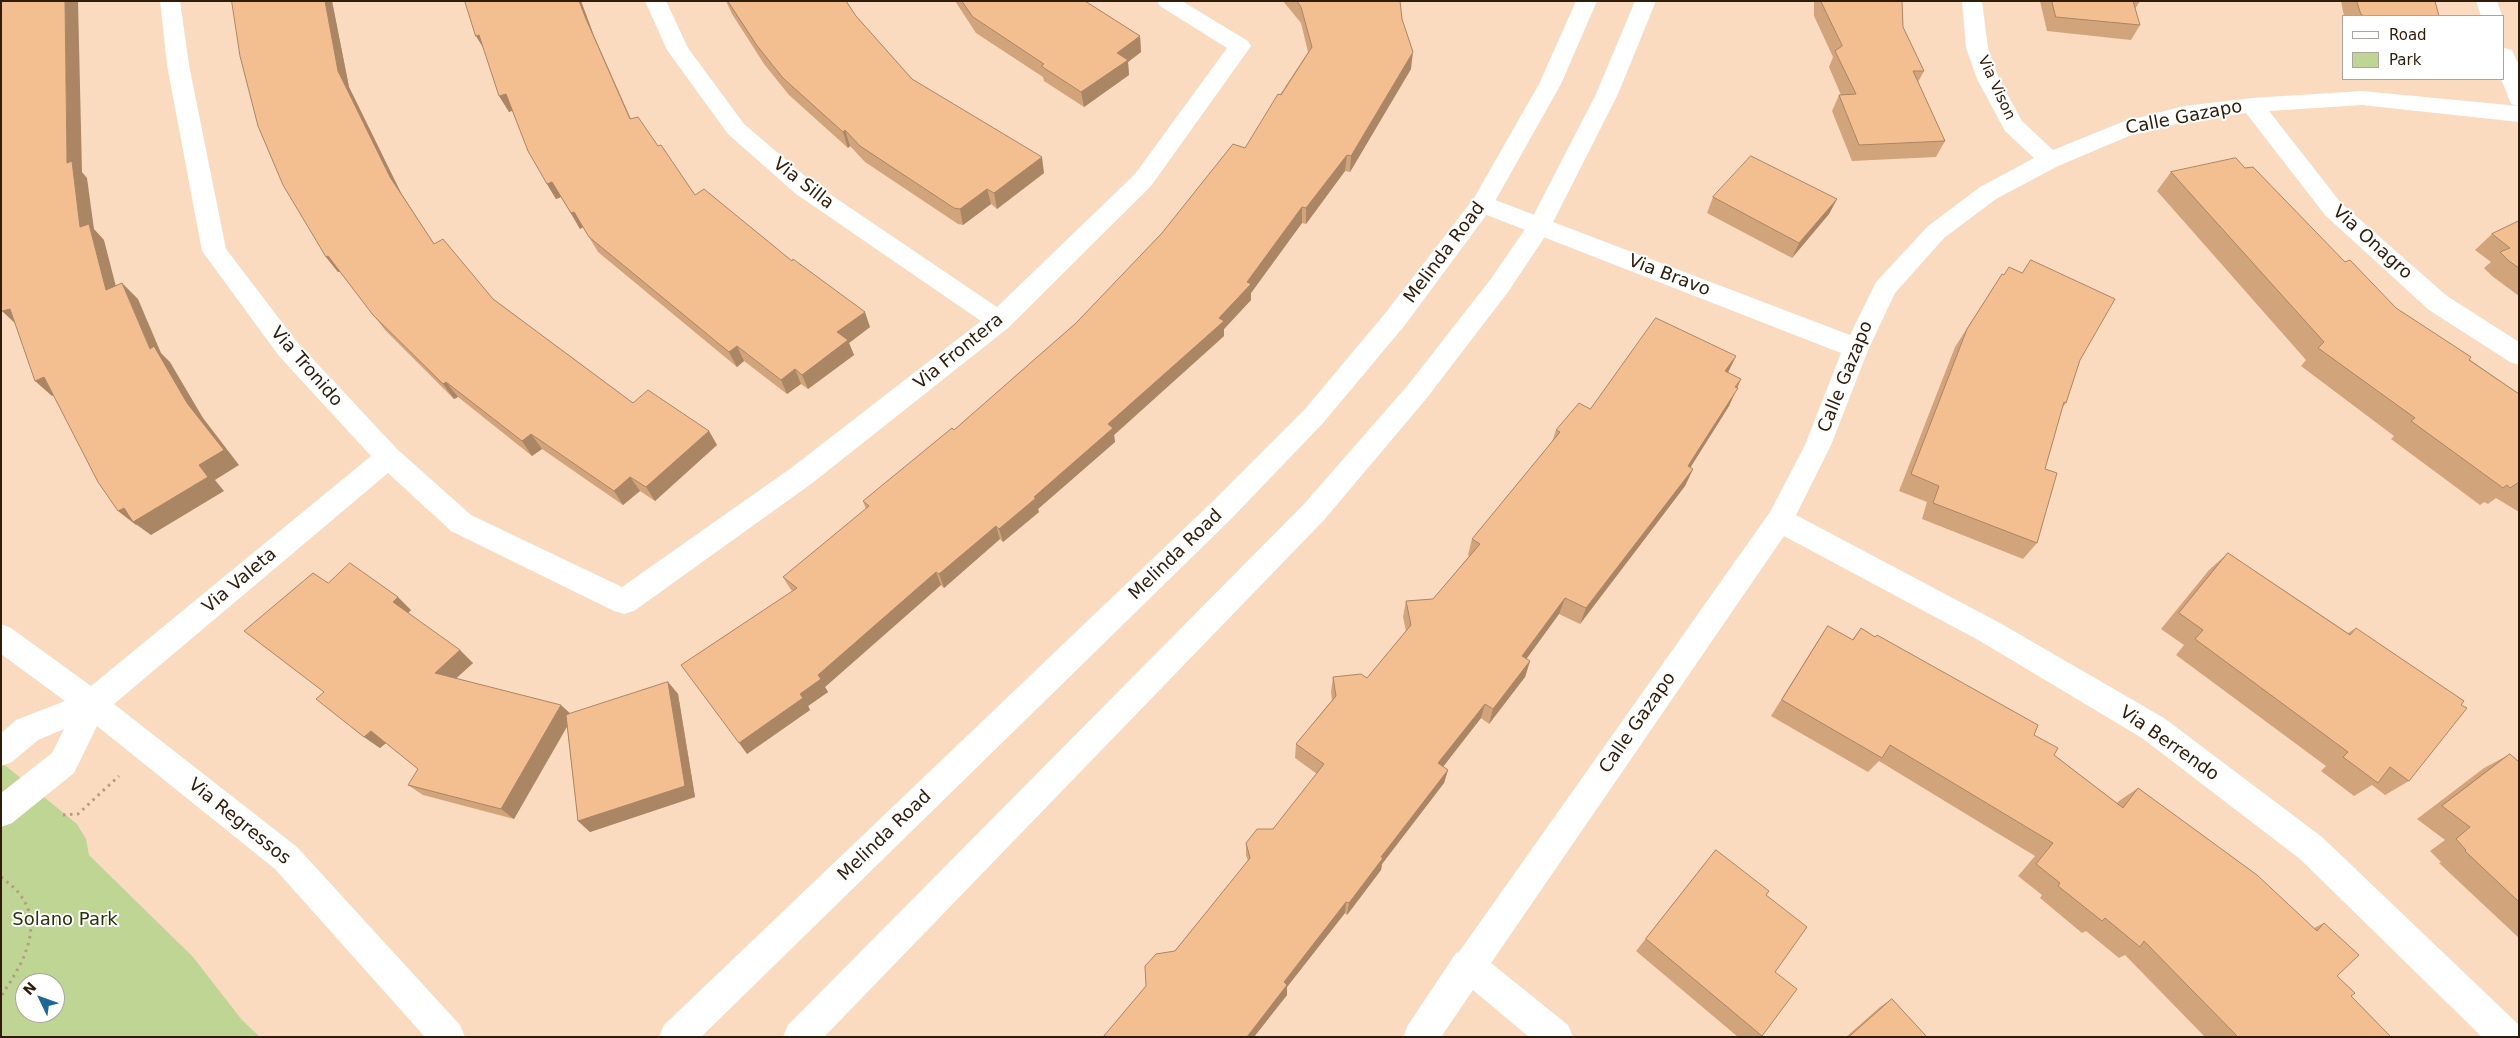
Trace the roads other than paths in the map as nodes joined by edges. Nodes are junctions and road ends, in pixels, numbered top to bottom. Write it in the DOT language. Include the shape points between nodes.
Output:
graph roads {
  1 [pos="170,1"];
  2 [pos="656,1"];
  3 [pos="1167,1"];
  4 [pos="1587,1"];
  5 [pos="1646,1"];
  6 [pos="1972,1"];
  7 [pos="2486,1"];
  8 [pos="2491,15"];
  9 [pos="2505,58"];
  10 [pos="2519,99"];
  11 [pos="2252,105"];
  12 [pos="2519,114"];
  13 [pos="2050,160"];
  14 [pos="1482,204"];
  15 [pos="1540,226"];
  16 [pos="999,320"];
  17 [pos="1856,348"];
  18 [pos="2519,354"];
  19 [pos="388,458"];
  20 [pos="1780,520"];
  21 [pos="624,602"];
  22 [pos="1,636"];
  23 [pos="92,704"];
  24 [pos="1,752"];
  25 [pos="1,812"];
  26 [pos="1468,965"];
  27 [pos="448,1037"];
  28 [pos="676,1037"];
  29 [pos="800,1037"];
  30 [pos="1420,1037"];
  31 [pos="1556,1037"];
  32 [pos="2507,1037"];
  1 -- 19 [label="street, Via Tronido" via="178,66 214,251 288,349"];
  2 -- 16 [label="street, Via Silla" via="678,50 736,129 804,188"];
  3 -- 16 [label="street, Via Frontera" via="1240,46 1144,180"];
  4 -- 14 [label="street, Melinda Road" via="1550,84"];
  5 -- 15 [label="street" via="1607,94"];
  6 -- 13 [label="street, Via Vison" via="1977,48 1988,79 2013,126"];
  7 -- 8 [label="street"];
  9 -- 10 [label="street"];
  11 -- 12 [label="street, Calle Gazapo" via="2362,98"];
  11 -- 13 [label="street, Calle Gazapo" via="2184,114 2122,130"];
  11 -- 18 [label="street, Via Onagro" via="2333,209 2438,303"];
  13 -- 17 [label="street, Calle Gazapo" via="1988,193 1936,232 1885,288"];
  14 -- 15 [label="street, Via Bravo"];
  14 -- 28 [label="street, Melinda Road" via="1402,311 1307,423 1221,512"];
  15 -- 17 [label="street, Via Bravo"];
  15 -- 29 [label="street" via="1418,392 1314,512"];
  16 -- 21 [label="street, Via Frontera" via="801,476"];
  17 -- 20 [label="street, Calle Gazapo" via="1818,445"];
  19 -- 21 [label="street, Via Tronido" via="461,523"];
  19 -- 23 [label="street, Via Valeta"];
  20 -- 26 [label="street, Calle Gazapo"];
  20 -- 32 [label="street, Via Berrendo" via="1990,632 2153,728 2312,848"];
  22 -- 23 [label="street, Via Regressos"];
  23 -- 24 [label="street" via="27,730"];
  23 -- 25 [label="street" via="63,763"];
  23 -- 27 [label="street, Via Regressos" via="286,858"];
  26 -- 30 [label="street, Calle Gazapo"];
  26 -- 31 [label="street"];
}
